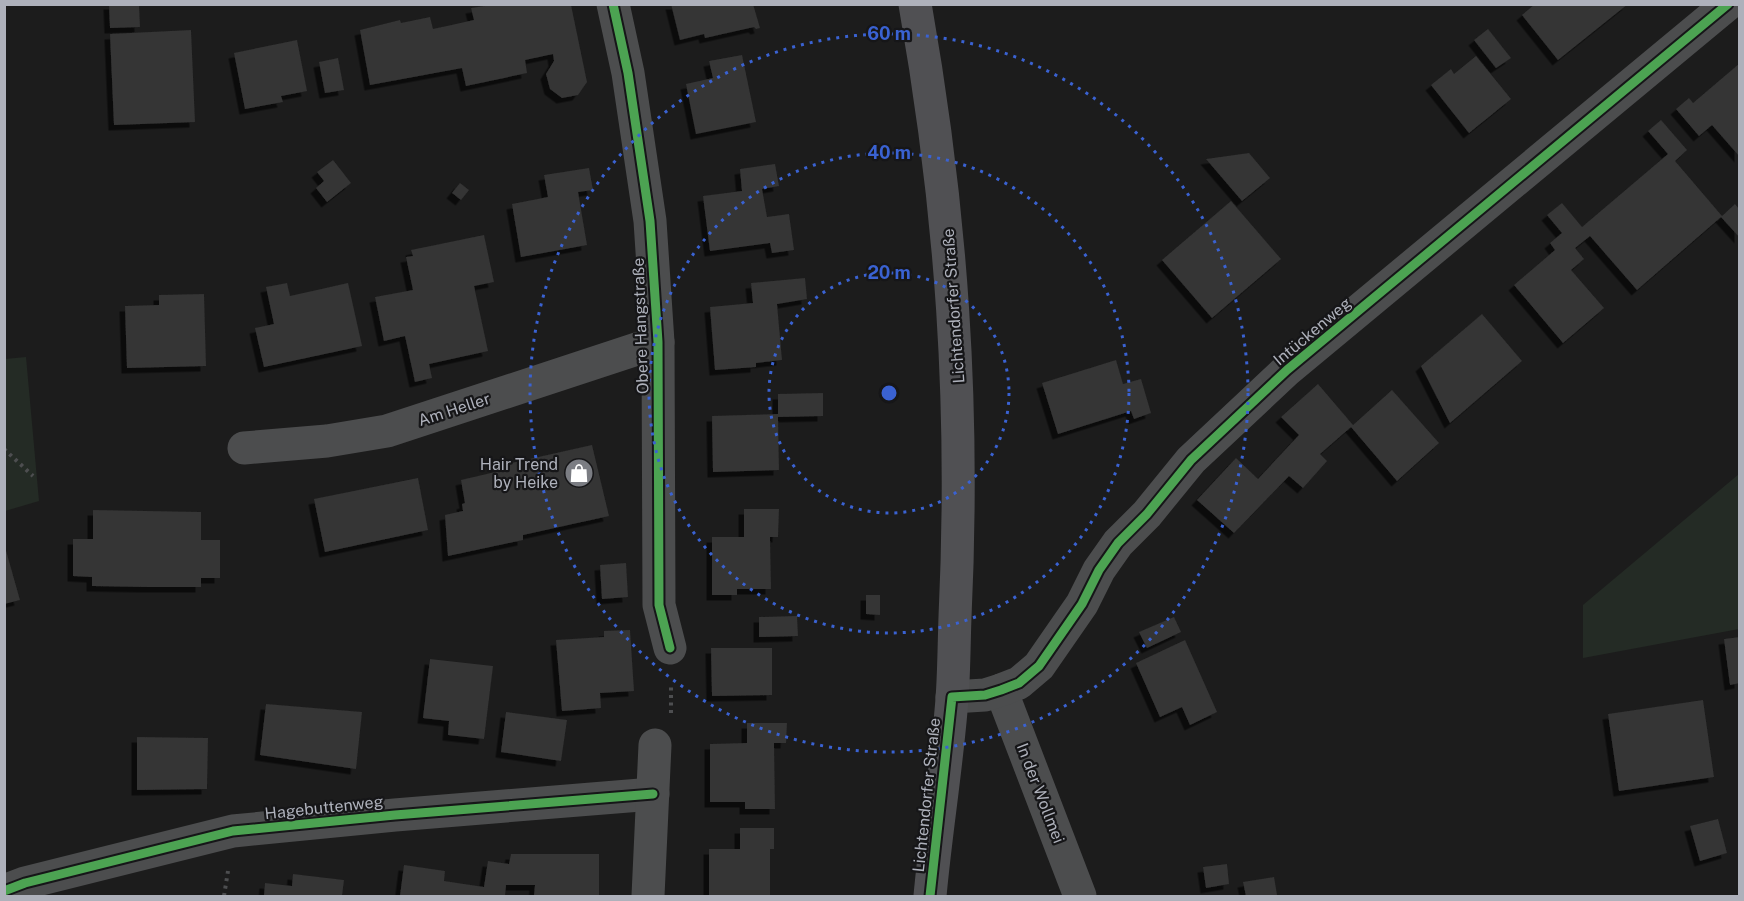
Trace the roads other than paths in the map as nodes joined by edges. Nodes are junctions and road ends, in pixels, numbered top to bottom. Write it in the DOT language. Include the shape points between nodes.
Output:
graph roads {
  1 [pos="613,4"];
  2 [pos="915,4"];
  3 [pos="1728,4"];
  4 [pos="658,342"];
  5 [pos="244,448"];
  6 [pos="671,664"];
  7 [pos="1001,690"];
  8 [pos="952,697"];
  9 [pos="663,734"];
  10 [pos="653,794"];
  11 [pos="4,891"];
  12 [pos="648,897"];
  13 [pos="930,897"];
  14 [pos="1080,897"];
  1 -- 4 [label="street, Obere Hangstraße" via="650,221"];
  2 -- 8 [label="main road, Lichtendorfer Straße" via="947,223 957,347 960,467"];
  3 -- 7 [label="street, Intückenweg" via="1287,370 1200,451 1118,543 1039,666 1019,683"];
  4 -- 5 [label="street, Am Heller" via="387,431"];
  4 -- 6 [label="street, Obere Hangstraße" via="659,605"];
  7 -- 8 [label="street, Intückenweg"];
  7 -- 14 [label="street, In der Wollmei"];
  8 -- 13 [label="main road, Lichtendorfer Straße"];
  9 -- 10 [label="street"];
  10 -- 11 [label="street, Hagebuttenweg" via="233,831"];
  10 -- 12 [label="street"];
}
